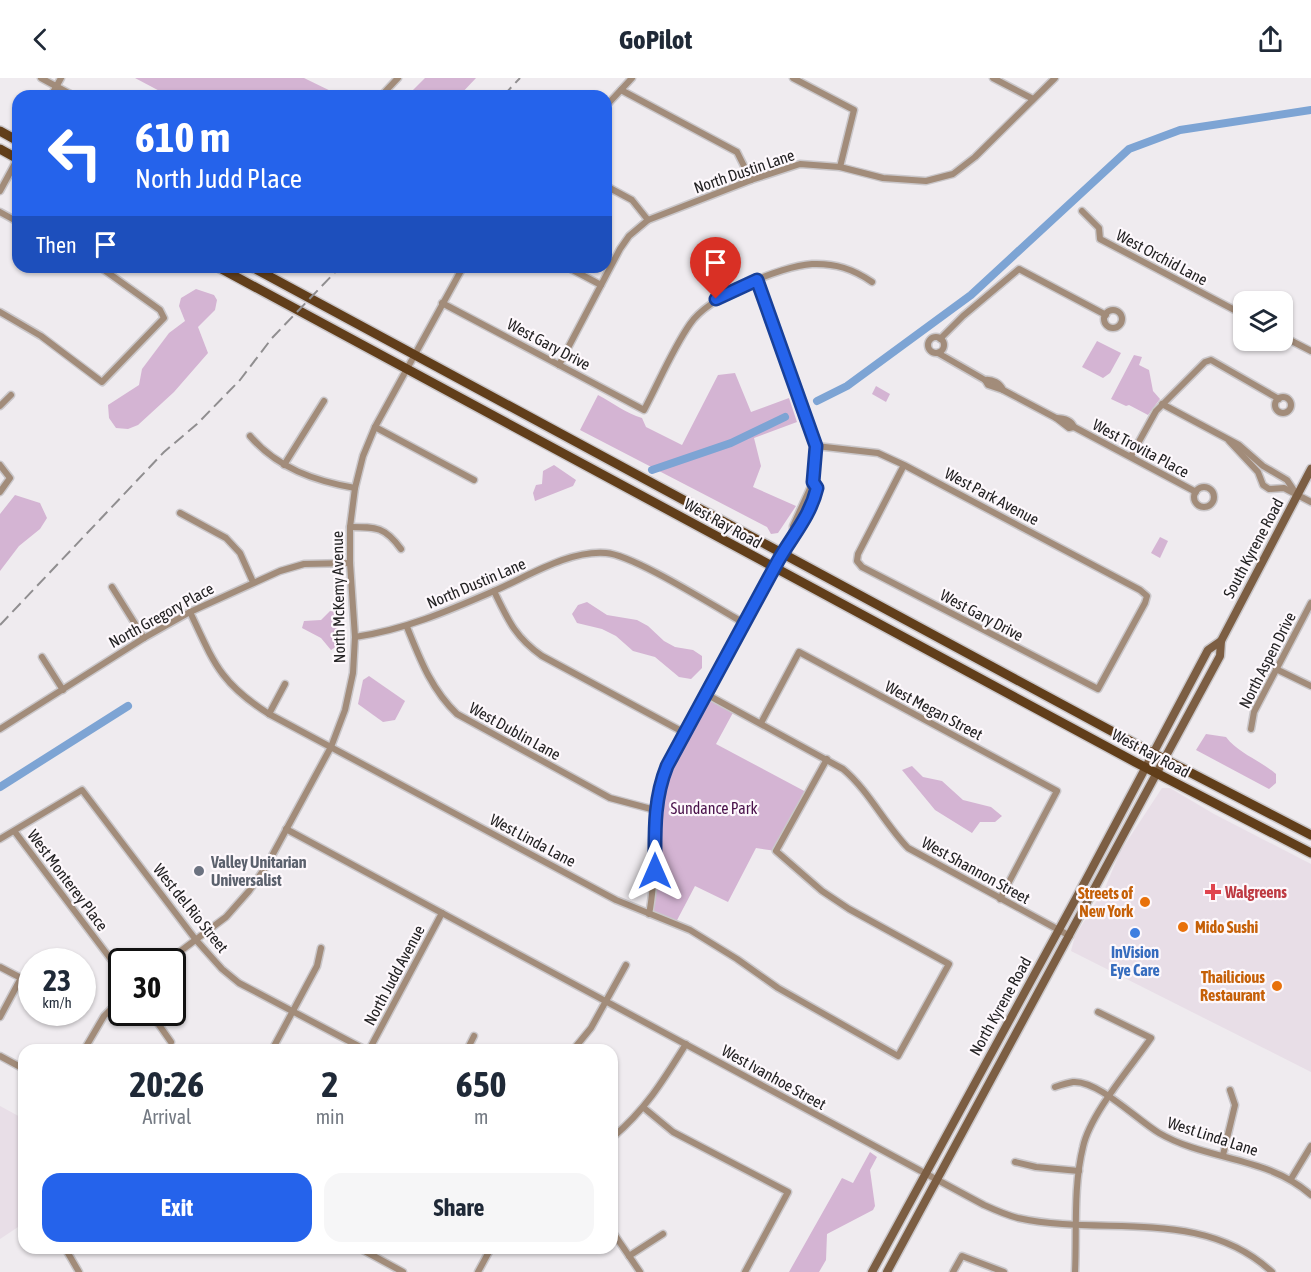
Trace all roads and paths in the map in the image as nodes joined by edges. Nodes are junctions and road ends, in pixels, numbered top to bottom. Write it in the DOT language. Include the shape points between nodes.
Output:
graph roads {
  1 [pos="41,78"];
  2 [pos="61,78"];
  3 [pos="633,78"];
  4 [pos="793,78"];
  5 [pos="993,78"];
  6 [pos="1055,78"];
  7 [pos="57,86"];
  8 [pos="55,90"];
  9 [pos="64,90"];
  10 [pos="621,90"];
  11 [pos="1033,99"];
  12 [pos="612,100"];
  13 [pos="840,167"];
  14 [pos="12,169"];
  15 [pos="751,180"];
  16 [pos="612,189"];
  17 [pos="0,191"];
  18 [pos="1082,211"];
  19 [pos="648,219"];
  20 [pos="612,265"];
  21 [pos="108,273"];
  22 [pos="229,273"];
  23 [pos="263,273"];
  24 [pos="460,273"];
  25 [pos="578,273"];
  26 [pos="608,273"];
  27 [pos="757,280"];
  28 [pos="872,282"];
  29 [pos="601,285"];
  30 [pos="442,303"];
  31 [pos="1233,309"];
  32 [pos="0,312"];
  33 [pos="1106,315"];
  34 [pos="940,339"];
  35 [pos="1293,342"];
  36 [pos="1311,351"];
  37 [pos="938,353"];
  38 [pos="414,355"];
  39 [pos="559,365"];
  40 [pos="406,368"];
  41 [pos="11,395"];
  42 [pos="1279,399"];
  43 [pos="324,401"];
  44 [pos="1162,404"];
  45 [pos="0,406"];
  46 [pos="375,427"];
  47 [pos="250,436"];
  48 [pos="1228,440"];
  49 [pos="816,446"];
  50 [pos="1131,456"];
  51 [pos="0,465"];
  52 [pos="284,465"];
  53 [pos="904,465"];
  54 [pos="1311,469"];
  55 [pos="474,480"];
  56 [pos="355,488"];
  57 [pos="0,492"];
  58 [pos="1196,492"];
  59 [pos="1298,495"];
  60 [pos="1311,502"];
  61 [pos="180,513"];
  62 [pos="350,527"];
  63 [pos="401,549"];
  64 [pos="782,554"];
  65 [pos="350,563"];
  66 [pos="774,568"];
  67 [pos="253,582"];
  68 [pos="112,587"];
  69 [pos="495,591"];
  70 [pos="1311,603"];
  71 [pos="190,612"];
  72 [pos="744,623"];
  73 [pos="406,627"];
  74 [pos="355,637"];
  75 [pos="144,638"];
  76 [pos="1221,641"];
  77 [pos="42,657"];
  78 [pos="1276,669"];
  79 [pos="285,684"];
  80 [pos="1311,686"];
  81 [pos="1098,689"];
  82 [pos="63,690"];
  83 [pos="706,694"];
  84 [pos="269,714"];
  85 [pos="761,723"];
  86 [pos="0,729"];
  87 [pos="1251,729"];
  88 [pos="685,733"];
  89 [pos="331,747"];
  90 [pos="1154,754"];
  91 [pos="827,759"];
  92 [pos="1165,760"];
  93 [pos="1147,768"];
  94 [pos="1158,774"];
  95 [pos="655,810"];
  96 [pos="286,828"];
  97 [pos="15,832"];
  98 [pos="1311,835"];
  99 [pos="0,839"];
  100 [pos="1311,853"];
  101 [pos="1000,899"];
  102 [pos="442,913"];
  103 [pos="650,914"];
  104 [pos="1059,930"];
  105 [pos="1070,936"];
  106 [pos="196,940"];
  107 [pos="185,948"];
  108 [pos="321,948"];
  109 [pos="108,955"];
  110 [pos="626,964"];
  111 [pos="0,967"];
  112 [pos="606,1001"];
  113 [pos="293,1011"];
  114 [pos="1098,1012"];
  115 [pos="108,1013"];
  116 [pos="0,1017"];
  117 [pos="160,1026"];
  118 [pos="474,1036"];
  119 [pos="171,1042"];
  120 [pos="88,1044"];
  121 [pos="275,1044"];
  122 [pos="356,1044"];
  123 [pos="371,1044"];
  124 [pos="470,1044"];
  125 [pos="578,1044"];
  126 [pos="686,1044"];
  127 [pos="0,1056"];
  128 [pos="18,1066"];
  129 [pos="1055,1087"];
  130 [pos="1230,1090"];
  131 [pos="1109,1098"];
  132 [pos="644,1108"];
  133 [pos="618,1132"];
  134 [pos="1311,1146"];
  135 [pos="1223,1155"];
  136 [pos="1015,1162"];
  137 [pos="1079,1171"];
  138 [pos="926,1175"];
  139 [pos="1291,1179"];
  140 [pos="936,1181"];
  141 [pos="1311,1195"];
  142 [pos="1077,1223"];
  143 [pos="663,1234"];
  144 [pos="618,1240"];
  145 [pos="69,1254"];
  146 [pos="370,1254"];
  147 [pos="488,1254"];
  148 [pos="629,1256"];
  149 [pos="80,1272"];
  150 [pos="403,1272"];
  151 [pos="478,1272"];
  152 [pos="640,1272"];
  153 [pos="745,1272"];
  154 [pos="872,1272"];
  155 [pos="887,1272"];
  156 [pos="953,1272"];
  157 [pos="1004,1272"];
  158 [pos="1075,1272"];
  159 [pos="1272,1272"];
  1 -- 7 [label="street"];
  2 -- 7 [label="street"];
  3 -- 10 [label="street"];
  4 -- 13 [label="street" via="854,110"];
  5 -- 11 [label="street"];
  6 -- 11 [label="street, North Dustin Lane"];
  7 -- 8 [label="street"];
  7 -- 9 [label="street"];
  10 -- 12 [label="street"];
  10 -- 15 [label="street" via="737,152"];
  11 -- 13 [label="street, North Dustin Lane" via="975,158 953,174 926,181 884,178"];
  13 -- 15 [label="street, North Dustin Lane" via="800,164"];
  14 -- 17 [label="street"];
  15 -- 19 [label="street, North Dustin Lane"];
  16 -- 19 [label="street" via="632,200"];
  18 -- 31 [label="street, West Orchid Lane" via="1099,228 1100,239"];
  19 -- 20 [label="street, North Dustin Lane" via="628,236"];
  21 -- 32 [label="street" via="160,310 164,318 102,382 41,336"];
  22 -- 40 [label="main road, West Ray Road"];
  23 -- 38 [label="main road, West Ray Road"];
  24 -- 30 [label="street, North McKemy Avenue"];
  25 -- 29 [label="street"];
  26 -- 29 [label="street, North Dustin Lane"];
  27 -- 28 [label="street" via="810,264 854,269"];
  27 -- 39 [label="street, West Gary Drive" via="716,299 690,324 644,410"];
  27 -- 49 [label="street"];
  29 -- 39 [label="street, North Dustin Lane"];
  30 -- 38 [label="street, North McKemy Avenue"];
  30 -- 39 [label="street, West Gary Drive"];
  33 -- 34 [label="street" via="1019,269"];
  34 -- 37 [label="street" via="944,348"];
  34 -- 37 [label="street" via="933,338 928,344 931,351"];
  35 -- 36 [label="street"];
  37 -- 50 [label="street, West Trovita Place" via="1001,385 1003,390 1069,428"];
  38 -- 40 [label="street, North McKemy Avenue"];
  38 -- 64 [label="main road, West Ray Road"];
  40 -- 46 [label="street, North McKemy Avenue"];
  40 -- 66 [label="main road, West Ray Road"];
  41 -- 45 [label="street"];
  42 -- 44 [label="street" via="1211,360"];
  43 -- 52 [label="street"];
  44 -- 48 [label="street"];
  44 -- 50 [label="street"];
  46 -- 55 [label="street"];
  46 -- 56 [label="street, North McKemy Avenue"];
  47 -- 52 [label="street"];
  48 -- 59 [label="street" via="1287,480"];
  48 -- 59 [label="street" via="1258,472 1263,485"];
  49 -- 53 [label="street, West Park Avenue" via="878,453"];
  49 -- 64 [label="street" via="813,482"];
  50 -- 58 [label="street, West Trovita Place"];
  51 -- 57 [label="street" via="10,477"];
  52 -- 56 [label="street" via="316,480"];
  53 -- 81 [label="street, West Gary Drive" via="857,561 862,567"];
  53 -- 81 [label="street, West Park Avenue" via="1147,596"];
  54 -- 59 [label="main road, South Kyrene Road"];
  56 -- 62 [label="street, North McKemy Avenue"];
  59 -- 60 [label="street"];
  59 -- 76 [label="main road, South Kyrene Road"];
  61 -- 67 [label="street" via="226,538 240,553"];
  62 -- 63 [label="street" via="381,530 390,534"];
  62 -- 65 [label="street, North McKemy Avenue"];
  64 -- 66 [label="street"];
  64 -- 90 [label="main road, West Ray Road"];
  65 -- 67 [label="street, North Gregory Place" via="304,564"];
  65 -- 74 [label="street, North McKemy Avenue"];
  66 -- 72 [label="street"];
  66 -- 93 [label="main road, West Ray Road"];
  67 -- 71 [label="street, North Gregory Place"];
  68 -- 75 [label="street"];
  69 -- 72 [label="street, North Dustin Lane" via="579,555 606,553 630,560"];
  69 -- 73 [label="street, North Dustin Lane"];
  69 -- 88 [label="street" via="508,622 522,642"];
  70 -- 78 [label="street, North Aspen Drive"];
  71 -- 75 [label="street, North Gregory Place"];
  71 -- 84 [label="street, West Linda Lane" via="213,662 230,686"];
  72 -- 83 [label="street"];
  73 -- 74 [label="street, North Dustin Lane"];
  73 -- 95 [label="street, West Dublin Lane" via="430,681 440,698 457,714 610,798"];
  74 -- 89 [label="street, North McKemy Avenue" via="351,690"];
  75 -- 82 [label="street, North Gregory Place"];
  76 -- 90 [label="main road, South Kyrene Road" via="1208,650"];
  76 -- 92 [label="main road, South Kyrene Road" via="1220,656"];
  77 -- 82 [label="street"];
  78 -- 80 [label="street"];
  78 -- 87 [label="street, North Aspen Drive" via="1254,712"];
  79 -- 84 [label="street"];
  82 -- 86 [label="street, North Gregory Place"];
  83 -- 85 [label="street, West Shannon Street"];
  83 -- 88 [label="street"];
  84 -- 89 [label="street, West Linda Lane"];
  85 -- 91 [label="street, West Shannon Street"];
  85 -- 101 [label="street, West Megan Street" via="799,652 1057,791"];
  88 -- 95 [label="street" via="658,789"];
  89 -- 96 [label="street, North McKemy Avenue"];
  89 -- 103 [label="street, West Linda Lane" via="616,900"];
  90 -- 92 [label="main road, West Ray Road"];
  90 -- 93 [label="main road, North Kyrene Road"];
  91 -- 101 [label="street, West Shannon Street" via="854,778 891,831 908,848"];
  91 -- 103 [label="street, West Linda Lane" via="776,851 849,909 950,964 898,1056 778,988 690,930"];
  92 -- 94 [label="main road, South Kyrene Road"];
  92 -- 98 [label="main road, West Ray Road"];
  93 -- 94 [label="main road, West Ray Road"];
  93 -- 104 [label="main road, North Kyrene Road"];
  94 -- 100 [label="main road, West Ray Road"];
  94 -- 105 [label="main road, North Kyrene Road"];
  95 -- 103 [label="street" via="655,886"];
  96 -- 102 [label="street, West Ivanhoe Street"];
  96 -- 106 [label="street, North McKemy Avenue" via="249,891 226,917"];
  97 -- 99 [label="street"];
  97 -- 106 [label="street, West del Rio Street" via="82,790"];
  97 -- 109 [label="street, West Monterey Place"];
  101 -- 104 [label="street, West Shannon Street"];
  102 -- 112 [label="street, West Ivanhoe Street"];
  102 -- 123 [label="street, North Judd Avenue"];
  104 -- 105 [label="street, West Shannon Street"];
  104 -- 138 [label="main road, North Kyrene Road"];
  105 -- 140 [label="main road, North Kyrene Road"];
  106 -- 107 [label="street, North McKemy Avenue"];
  106 -- 113 [label="street, West del Rio Street" via="239,983"];
  108 -- 113 [label="street" via="317,966"];
  110 -- 112 [label="street"];
  111 -- 116 [label="street" via="21,978"];
  112 -- 125 [label="street"];
  112 -- 126 [label="street, West Ivanhoe Street"];
  113 -- 121 [label="street"];
  113 -- 122 [label="street, West del Rio Street"];
  114 -- 131 [label="street" via="1151,1038"];
  115 -- 120 [label="street"];
  117 -- 119 [label="street"];
  118 -- 124 [label="street"];
  126 -- 132 [label="street"];
  126 -- 138 [label="street, West Ivanhoe Street"];
  127 -- 128 [label="street"];
  129 -- 131 [label="street, West Linda Lane" via="1074,1082 1092,1086"];
  130 -- 135 [label="street" via="1235,1105"];
  131 -- 135 [label="street, West Linda Lane" via="1159,1133"];
  131 -- 137 [label="street" via="1091,1126"];
  132 -- 133 [label="street"];
  132 -- 153 [label="street" via="673,1132 788,1192"];
  134 -- 139 [label="street"];
  135 -- 139 [label="street, West Linda Lane" via="1271,1168"];
  136 -- 137 [label="street"];
  137 -- 142 [label="street"];
  138 -- 140 [label="street, West Ivanhoe Street"];
  138 -- 154 [label="main road, North Kyrene Road"];
  139 -- 141 [label="street, West Linda Lane"];
  140 -- 142 [label="street, West Ivanhoe Street" via="1006,1214"];
  140 -- 155 [label="main road, North Kyrene Road"];
  142 -- 158 [label="street"];
  142 -- 159 [label="street, West Ivanhoe Street" via="1204,1233 1235,1247"];
  143 -- 148 [label="street"];
  144 -- 148 [label="street"];
  145 -- 149 [label="street"];
  146 -- 150 [label="street"];
  147 -- 151 [label="street"];
  148 -- 152 [label="street"];
  156 -- 157 [label="street" via="962,1256"];
}
